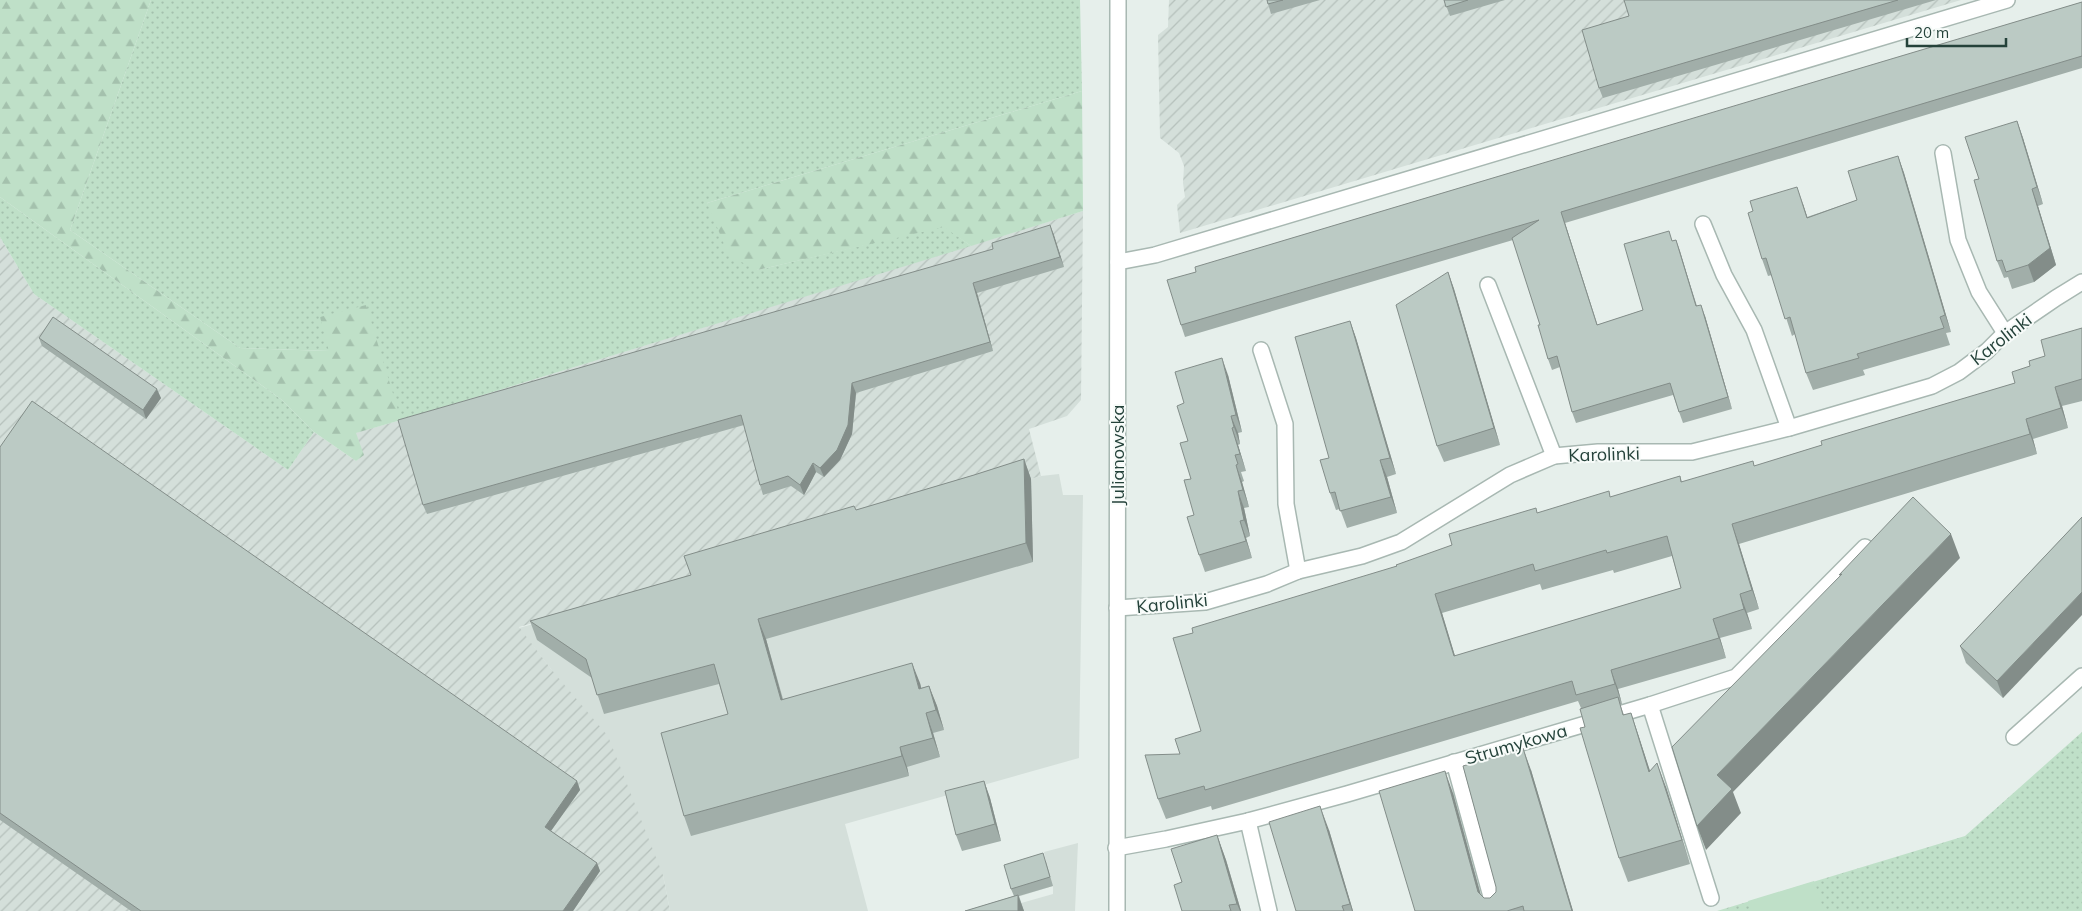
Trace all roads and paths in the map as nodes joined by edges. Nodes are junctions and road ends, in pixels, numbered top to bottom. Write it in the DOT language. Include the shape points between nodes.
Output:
graph roads {
  1 [pos="1118,0"];
  2 [pos="2007,0"];
  3 [pos="1943,153"];
  4 [pos="1703,224"];
  5 [pos="1118,262"];
  6 [pos="2082,282"];
  7 [pos="1488,285"];
  8 [pos="2005,333"];
  9 [pos="1261,350"];
  10 [pos="1790,428"];
  11 [pos="1554,456"];
  12 [pos="1865,547"];
  13 [pos="1298,571"];
  14 [pos="1117,608"];
  15 [pos="2082,676"];
  16 [pos="1650,705"];
  17 [pos="2014,737"];
  18 [pos="1454,762"];
  19 [pos="1248,822"];
  20 [pos="1116,848"];
  21 [pos="1711,898"];
  22 [pos="1117,911"];
  23 [pos="1269,911"];
  24 [pos="1495,911"];
  1 -- 5 [label="street, Julianowska"];
  2 -- 5 [label="street" via="1155,255"];
  3 -- 8 [label="street" via="1958,240 1979,292"];
  4 -- 10 [label="street" via="1724,275 1754,330"];
  5 -- 14 [label="street, Julianowska"];
  6 -- 8 [label="street, Karolinki"];
  7 -- 11 [label="street"];
  8 -- 10 [label="street, Karolinki" via="1959,372 1932,386"];
  9 -- 13 [label="street" via="1285,424 1286,504"];
  10 -- 11 [label="street, Karolinki" via="1692,452 1598,452"];
  11 -- 13 [label="street, Karolinki" via="1510,475 1401,542 1362,556"];
  12 -- 16 [label="street, Strumykowa" via="1736,677"];
  13 -- 14 [label="street, Karolinki" via="1267,584 1205,602"];
  14 -- 20 [label="street, Julianowska"];
  15 -- 17 [label="street"];
  16 -- 18 [label="street, Strumykowa"];
  16 -- 21 [label="street"];
  18 -- 19 [label="street, Strumykowa"];
  18 -- 24 [label="street"];
  19 -- 20 [label="street, Strumykowa"];
  19 -- 23 [label="street"];
  20 -- 22 [label="street, Julianowska"];
}
